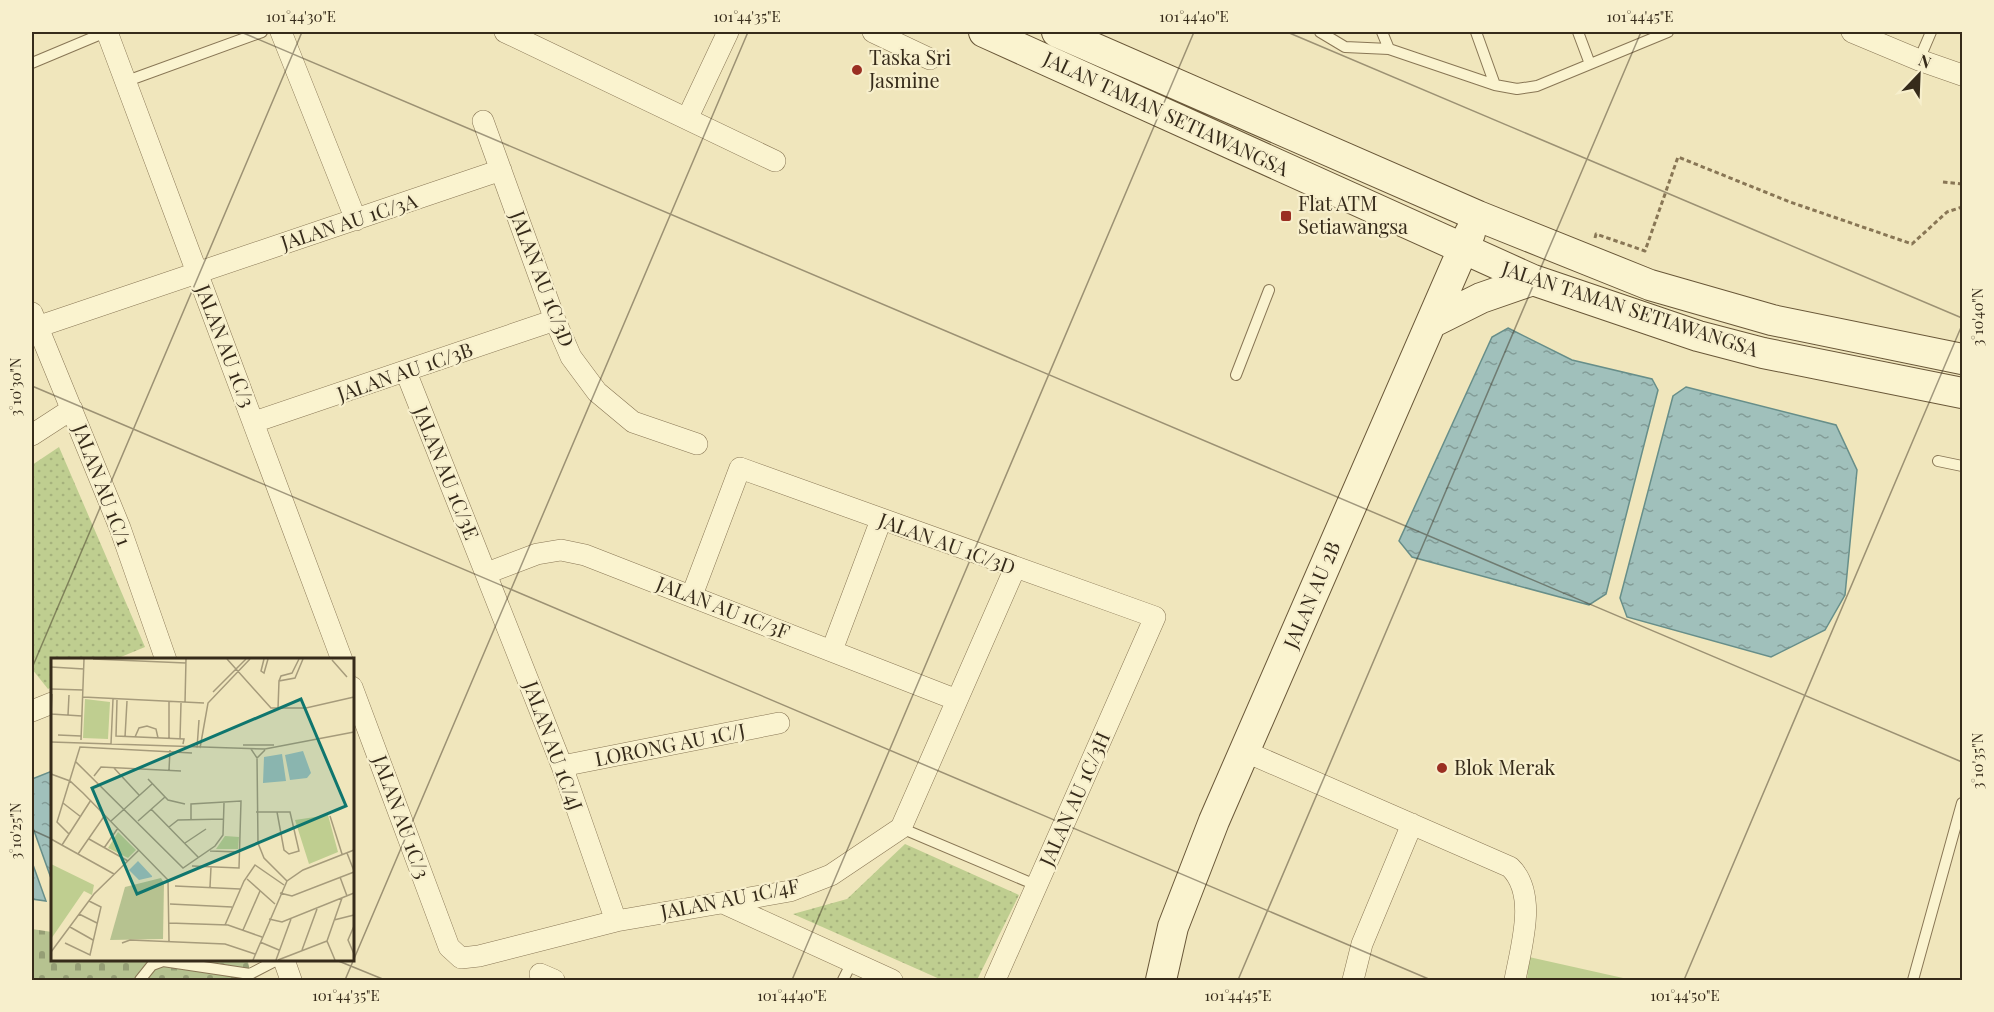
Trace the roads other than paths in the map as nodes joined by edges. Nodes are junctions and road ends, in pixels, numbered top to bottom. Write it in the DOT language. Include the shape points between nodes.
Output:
graph roads {
  1 [pos="107,32"];
  2 [pos="262,32"];
  3 [pos="281,32"];
  4 [pos="505,32"];
  5 [pos="728,32"];
  6 [pos="873,32"];
  7 [pos="1058,32"];
  8 [pos="1320,32"];
  9 [pos="1382,32"];
  10 [pos="1476,32"];
  11 [pos="1578,32"];
  12 [pos="1668,32"];
  13 [pos="1852,32"];
  14 [pos="1931,32"];
  15 [pos="1000,35"];
  16 [pos="1389,49"];
  17 [pos="930,59"];
  18 [pos="1919,60"];
  19 [pos="32,63"];
  20 [pos="1590,64"];
  21 [pos="1962,75"];
  22 [pos="127,81"];
  23 [pos="1496,85"];
  24 [pos="687,118"];
  25 [pos="483,121"];
  26 [pos="775,160"];
  27 [pos="501,170"];
  28 [pos="1478,216"];
  29 [pos="356,220"];
  30 [pos="1412,228"];
  31 [pos="1463,250"];
  32 [pos="196,272"];
  33 [pos="1533,280"];
  34 [pos="1269,290"];
  35 [pos="34,320"];
  36 [pos="555,320"];
  37 [pos="1433,322"];
  38 [pos="1962,359"];
  39 [pos="406,372"];
  40 [pos="1236,375"];
  41 [pos="1962,393"];
  42 [pos="72,409"];
  43 [pos="254,422"];
  44 [pos="32,435"];
  45 [pos="697,444"];
  46 [pos="1938,461"];
  47 [pos="1962,466"];
  48 [pos="881,520"];
  49 [pos="1015,568"];
  50 [pos="487,573"];
  51 [pos="692,595"];
  52 [pos="1155,617"];
  53 [pos="832,650"];
  54 [pos="165,658"];
  55 [pos="341,658"];
  56 [pos="354,692"];
  57 [pos="957,700"];
  58 [pos="779,723"];
  59 [pos="1244,751"];
  60 [pos="561,766"];
  61 [pos="1962,803"];
  62 [pos="1412,824"];
  63 [pos="900,828"];
  64 [pos="1038,886"];
  65 [pos="723,903"];
  66 [pos="616,921"];
  67 [pos="449,947"];
  68 [pos="163,961"];
  69 [pos="163,961"];
  70 [pos="275,961"];
  71 [pos="284,961"];
  72 [pos="848,971"];
  73 [pos="140,981"];
  74 [pos="291,981"];
  75 [pos="892,981"];
  76 [pos="995,981"];
  77 [pos="1161,981"];
  78 [pos="1353,981"];
  79 [pos="1515,981"];
  80 [pos="1913,981"];
  1 -- 19 [label="lane"];
  1 -- 22 [label="street, JALAN AU 1C/3"];
  2 -- 22 [label="lane"];
  3 -- 29 [label="street"];
  4 -- 24 [label="street"];
  5 -- 24 [label="street"];
  6 -- 17 [label="street"];
  7 -- 28 [label="main road, JALAN TAMAN SETIAWANGSA"];
  8 -- 16 [label="lane" via="1345,47"];
  9 -- 16 [label="lane"];
  10 -- 23 [label="lane"];
  11 -- 20 [label="lane"];
  12 -- 20 [label="lane"];
  13 -- 18 [label="street"];
  14 -- 18 [label="lane"];
  15 -- 30 [label="main road, JALAN TAMAN SETIAWANGSA"];
  16 -- 23 [label="lane"];
  18 -- 21 [label="street"];
  20 -- 23 [label="lane" via="1537,86 1517,89"];
  22 -- 32 [label="street, JALAN AU 1C/3"];
  24 -- 26 [label="street"];
  25 -- 27 [label="street, JALAN AU 1C/3D"];
  27 -- 29 [label="street, JALAN AU 1C/3A"];
  27 -- 36 [label="street, JALAN AU 1C/3D"];
  28 -- 31 [label="main road, JALAN AU 2B"];
  28 -- 38 [label="main road, JALAN TAMAN SETIAWANGSA" via="1650,285 1772,320"];
  29 -- 32 [label="street, JALAN AU 1C/3A"];
  30 -- 31 [label="main road, JALAN TAMAN SETIAWANGSA"];
  30 -- 37 [label="main road" via="1435,266"];
  31 -- 33 [label="main road, JALAN TAMAN SETIAWANGSA"];
  31 -- 37 [label="main road, JALAN AU 2B"];
  32 -- 35 [label="street, JALAN AU 1C/3A"];
  32 -- 43 [label="street, JALAN AU 1C/3"];
  33 -- 37 [label="main road" via="1481,298"];
  33 -- 41 [label="main road, JALAN TAMAN SETIAWANGSA" via="1698,336"];
  34 -- 40 [label="lane"];
  35 -- 42 [label="street, JALAN AU 1C/1"];
  36 -- 39 [label="street, JALAN AU 1C/3B"];
  36 -- 45 [label="street, JALAN AU 1C/3D" via="571,357 597,392 633,422"];
  37 -- 59 [label="main road, JALAN AU 2B"];
  39 -- 43 [label="street, JALAN AU 1C/3B"];
  39 -- 50 [label="street, JALAN AU 1C/3E"];
  42 -- 44 [label="street"];
  42 -- 54 [label="street, JALAN AU 1C/1" via="120,528"];
  43 -- 55 [label="street, JALAN AU 1C/3"];
  46 -- 47 [label="lane"];
  48 -- 49 [label="street, JALAN AU 1C/3D"];
  48 -- 51 [label="street, JALAN AU 1C/3D" via="740,468"];
  48 -- 53 [label="street"];
  49 -- 52 [label="street, JALAN AU 1C/3D"];
  49 -- 57 [label="street"];
  50 -- 51 [label="street, JALAN AU 1C/3F" via="537,554 561,550 585,555"];
  50 -- 60 [label="street, JALAN AU 1C/4J"];
  51 -- 53 [label="street, JALAN AU 1C/3F"];
  52 -- 64 [label="street, JALAN AU 1C/3H"];
  53 -- 57 [label="street, JALAN AU 1C/3F"];
  56 -- 67 [label="street, JALAN AU 1C/3"];
  57 -- 63 [label="street"];
  58 -- 60 [label="street, LORONG AU 1C/J"];
  59 -- 62 [label="street"];
  59 -- 77 [label="main road, JALAN AU 2B" via="1173,927"];
  60 -- 66 [label="street, JALAN AU 1C/4J"];
  61 -- 80 [label="lane"];
  62 -- 78 [label="street" via="1362,944"];
  62 -- 79 [label="street" via="1510,867 1519,876 1525,897 1524,933"];
  63 -- 64 [label="lane"];
  63 -- 65 [label="street, JALAN AU 1C/4F" via="831,875 790,891"];
  64 -- 76 [label="street, JALAN AU 1C/3H"];
  65 -- 66 [label="street, JALAN AU 1C/4F"];
  65 -- 72 [label="street"];
  66 -- 67 [label="street, JALAN AU 1C/4F" via="479,956 461,958"];
  68 -- 70 [label="lane" via="250,974"];
  69 -- 73 [label="lane" via="152,965"];
  71 -- 74 [label="street"];
  72 -- 75 [label="street"];
}
